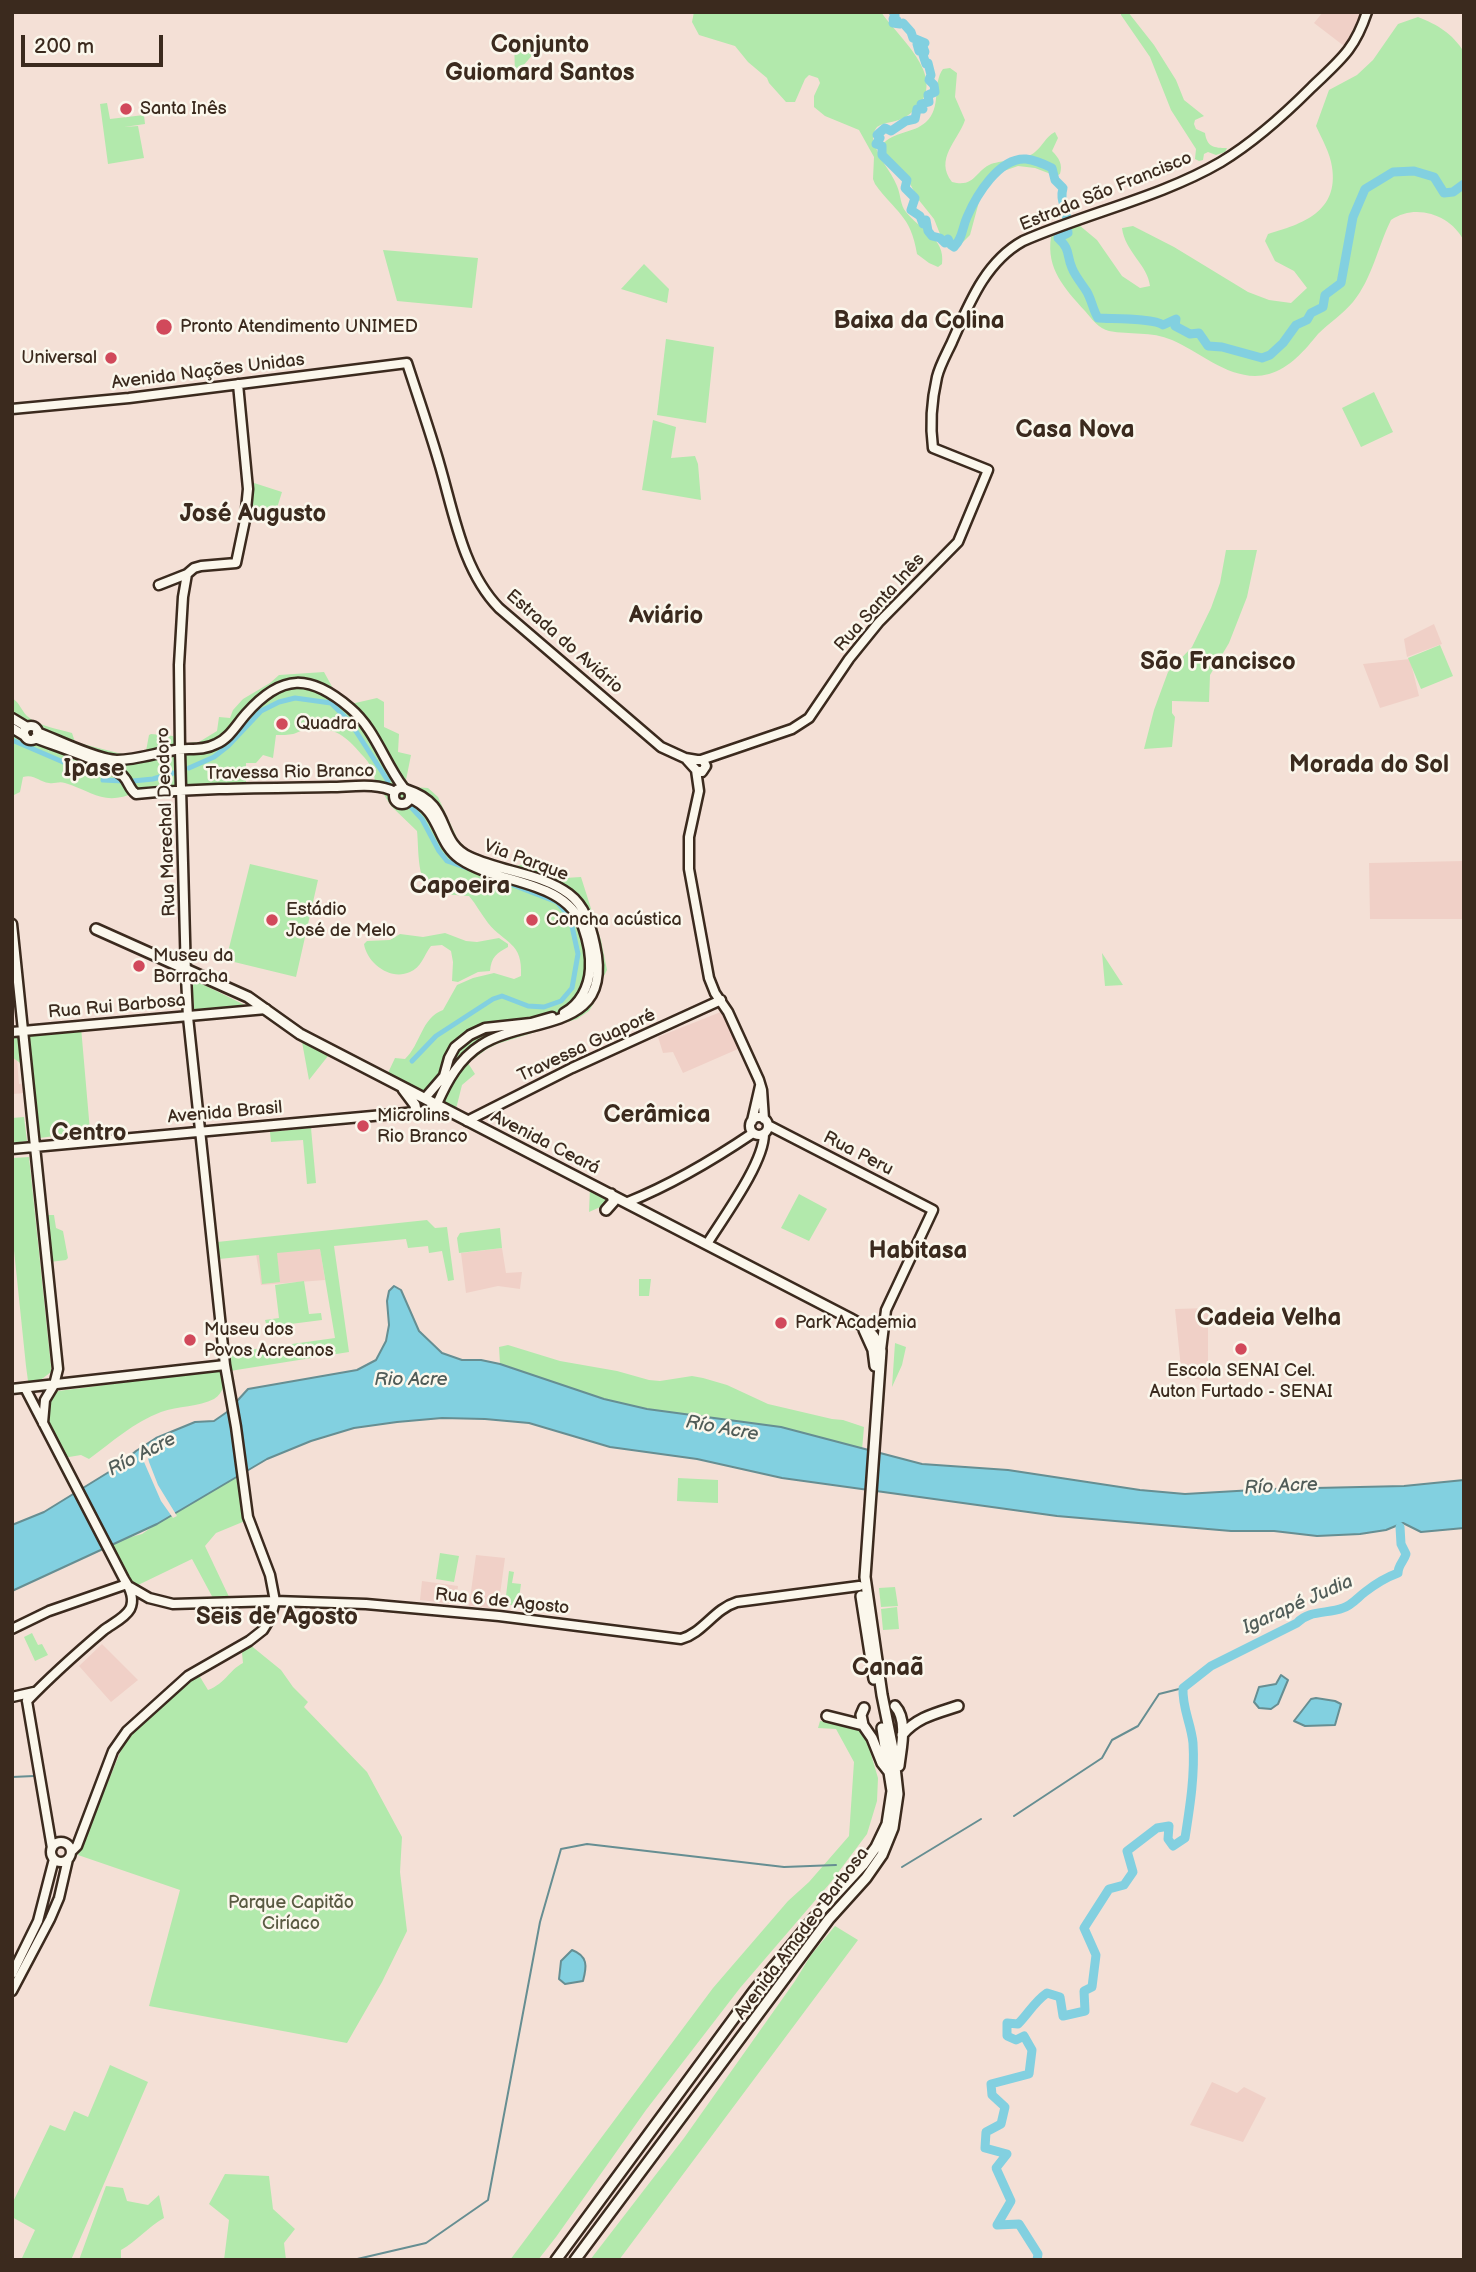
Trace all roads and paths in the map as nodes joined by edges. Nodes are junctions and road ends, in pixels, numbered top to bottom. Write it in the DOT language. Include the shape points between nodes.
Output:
graph roads {
  1 [pos="1367,12"];
  2 [pos="407,363"];
  3 [pos="238,384"];
  4 [pos="12,409"];
  5 [pos="933,448"];
  6 [pos="187,574"];
  7 [pos="159,585"];
  8 [pos="12,718"];
  9 [pos="12,728"];
  10 [pos="26,732"];
  11 [pos="36,735"];
  12 [pos="180,750"];
  13 [pos="700,766"];
  14 [pos="181,790"];
  15 [pos="404,792"];
  16 [pos="435,796"];
  17 [pos="437,808"];
  18 [pos="12,924"];
  19 [pos="96,929"];
  20 [pos="186,970"];
  21 [pos="709,978"];
  22 [pos="720,1000"];
  23 [pos="705,1008"];
  24 [pos="266,1009"];
  25 [pos="188,1017"];
  26 [pos="24,1031"];
  27 [pos="12,1032"];
  28 [pos="449,1058"];
  29 [pos="460,1065"];
  30 [pos="400,1085"];
  31 [pos="760,1086"];
  32 [pos="425,1098"];
  33 [pos="437,1108"];
  34 [pos="416,1111"];
  35 [pos="467,1121"];
  36 [pos="752,1121"];
  37 [pos="766,1122"];
  38 [pos="201,1132"];
  39 [pos="753,1133"];
  40 [pos="764,1134"];
  41 [pos="36,1146"];
  42 [pos="12,1149"];
  43 [pos="611,1194"];
  44 [pos="628,1202"];
  45 [pos="606,1210"];
  46 [pos="707,1244"];
  47 [pos="857,1322"];
  48 [pos="875,1347"];
  49 [pos="225,1368"];
  50 [pos="54,1385"];
  51 [pos="26,1388"];
  52 [pos="12,1391"];
  53 [pos="43,1423"];
  54 [pos="127,1584"];
  55 [pos="863,1586"];
  56 [pos="275,1601"];
  57 [pos="12,1629"];
  58 [pos="37,1691"];
  59 [pos="12,1699"];
  60 [pos="27,1701"];
  61 [pos="895,1706"];
  62 [pos="958,1706"];
  63 [pos="864,1709"];
  64 [pos="827,1716"];
  65 [pos="863,1725"];
  66 [pos="902,1735"];
  67 [pos="894,1776"];
  68 [pos="48,1821"];
  69 [pos="65,1843"];
  70 [pos="52,1848"];
  71 [pos="74,1849"];
  72 [pos="54,1859"];
  73 [pos="59,1898"];
  74 [pos="12,1973"];
  75 [pos="12,1991"];
  76 [pos="704,2058"];
  77 [pos="718,2070"];
  78 [pos="638,2148"];
  79 [pos="653,2156"];
  80 [pos="556,2260"];
  81 [pos="575,2260"];
  1 -- 5 [label="street, Estrada São Francisco" via="1347,54 1233,155 1184,180 1023,241 1005,253 981,282 938,373"];
  2 -- 3 [label="street, Avenida Nações Unidas"];
  2 -- 13 [label="street, Estrada do Aviário" via="457,530 483,590 661,747"];
  3 -- 4 [label="street, Avenida Nações Unidas"];
  3 -- 6 [label="street" via="248,489 236,563 201,565"];
  5 -- 13 [label="street, Rua Santa Inês" via="988,470 958,542 879,622 809,718"];
  6 -- 7 [label="street"];
  6 -- 12 [label="street, Rua Marechal Deodoro" via="179,664"];
  8 -- 10 [label="street"];
  9 -- 10 [label="street"];
  10 -- 11 [label="street" via="28,739"];
  11 -- 12 [label="street" via="116,760"];
  11 -- 14 [label="street, Travessa Rio Branco" via="124,777 136,794"];
  12 -- 14 [label="street, Rua Marechal Deodoro"];
  12 -- 15 [label="street" via="217,744 277,689 307,682 359,717"];
  13 -- 21 [label="street" via="688,858"];
  14 -- 15 [label="street, Travessa Rio Branco" via="375,787"];
  14 -- 20 [label="street, Rua Marechal Deodoro"];
  15 -- 17 [label="street" via="426,797"];
  15 -- 28 [label="street, Via Parque" via="425,806 460,859 547,891 567,904 588,940 590,974 576,1005 531,1023 478,1030"];
  16 -- 17 [label="street, Via Parque"];
  17 -- 29 [label="street, Via Parque" via="451,840 464,854 547,882 579,902 597,952 596,979 579,1010 488,1041"];
  18 -- 26 [label="street"];
  19 -- 20 [label="main road, Avenida Ceará"];
  20 -- 24 [label="main road, Avenida Ceará"];
  20 -- 25 [label="street, Rua Marechal Deodoro"];
  21 -- 22 [label="street"];
  21 -- 23 [label="street" via="711,996"];
  22 -- 23 [label="street, Travessa Guaporé"];
  22 -- 31 [label="street"];
  23 -- 35 [label="street, Travessa Guaporé"];
  24 -- 25 [label="street, Rua Rui Barbosa"];
  24 -- 30 [label="main road, Avenida Ceará" via="300,1034"];
  25 -- 26 [label="street, Rua Rui Barbosa"];
  25 -- 38 [label="street, Rua Marechal Deodoro"];
  26 -- 27 [label="street, Rua Rui Barbosa"];
  26 -- 41 [label="street"];
  28 -- 29 [label="street"];
  28 -- 32 [label="street, Via Parque" via="444,1076"];
  29 -- 33 [label="street, Via Parque" via="448,1079"];
  30 -- 32 [label="main road, Avenida Ceará"];
  30 -- 34 [label="main road"];
  31 -- 36 [label="street"];
  31 -- 37 [label="street"];
  32 -- 33 [label="main road, Avenida Ceará"];
  33 -- 34 [label="street, Avenida Brasil"];
  33 -- 35 [label="main road, Avenida Ceará"];
  34 -- 38 [label="street, Avenida Brasil"];
  35 -- 43 [label="main road, Avenida Ceará"];
  36 -- 37 [label="street"];
  36 -- 39 [label="street"];
  37 -- 40 [label="street"];
  37 -- 48 [label="street, Rua Peru" via="933,1210 886,1310"];
  38 -- 41 [label="street, Avenida Brasil"];
  38 -- 49 [label="street, Rua Marechal Deodoro"];
  39 -- 40 [label="street"];
  39 -- 44 [label="street" via="681,1178"];
  40 -- 46 [label="street" via="762,1150"];
  41 -- 42 [label="street, Avenida Brasil"];
  41 -- 50 [label="street" via="58,1369"];
  43 -- 44 [label="main road, Avenida Ceará"];
  43 -- 45 [label="main road" via="614,1201"];
  44 -- 46 [label="main road, Avenida Ceará"];
  46 -- 47 [label="main road, Avenida Ceará"];
  47 -- 48 [label="main road"];
  47 -- 48 [label="main road" via="876,1335"];
  48 -- 55 [label="main road, Avenida Amadeo Barbosa"];
  49 -- 50 [label="street"];
  49 -- 56 [label="street, Rua Marechal Deodoro" via="248,1512 271,1575"];
  50 -- 51 [label="street"];
  50 -- 53 [label="street" via="45,1400"];
  51 -- 52 [label="street"];
  51 -- 53 [label="street"];
  53 -- 54 [label="street"];
  54 -- 56 [label="street, Rua 6 de Agosto" via="149,1598 173,1604"];
  54 -- 57 [label="street"];
  54 -- 58 [label="street" via="131,1605 127,1613"];
  55 -- 56 [label="street, Rua 6 de Agosto" via="737,1602 723,1607 696,1632 681,1639 442,1610"];
  55 -- 67 [label="main road, Avenida Amadeo Barbosa"];
  56 -- 71 [label="street" via="263,1630 188,1676 127,1731 113,1751"];
  58 -- 59 [label="street"];
  58 -- 60 [label="street"];
  59 -- 60 [label="street"];
  60 -- 68 [label="street"];
  61 -- 66 [label="main road"];
  62 -- 66 [label="main road" via="923,1718"];
  63 -- 65 [label="main road"];
  64 -- 65 [label="main road"];
  65 -- 67 [label="main road" via="882,1763"];
  66 -- 67 [label="main road"];
  67 -- 76 [label="main road, Avenida Amadeo Barbosa" via="887,1824 876,1847 754,1991"];
  67 -- 77 [label="main road, Avenida Amadeo Barbosa" via="898,1794 894,1828 875,1866 829,1919"];
  68 -- 69 [label="street"];
  68 -- 70 [label="street"];
  69 -- 70 [label="street"];
  69 -- 71 [label="street"];
  69 -- 71 [label="street"];
  70 -- 72 [label="street"];
  71 -- 72 [label="street" via="62,1862"];
  71 -- 73 [label="street"];
  71 -- 73 [label="street"];
  72 -- 74 [label="street" via="38,1921"];
  73 -- 75 [label="street"];
  76 -- 77 [label="main road"];
  76 -- 78 [label="main road, Avenida Amadeo Barbosa"];
  77 -- 79 [label="main road, Avenida Amadeo Barbosa"];
  78 -- 79 [label="main road" via="644,2156"];
  78 -- 80 [label="main road, Avenida Amadeo Barbosa"];
  79 -- 81 [label="main road, Avenida Amadeo Barbosa"];
}
